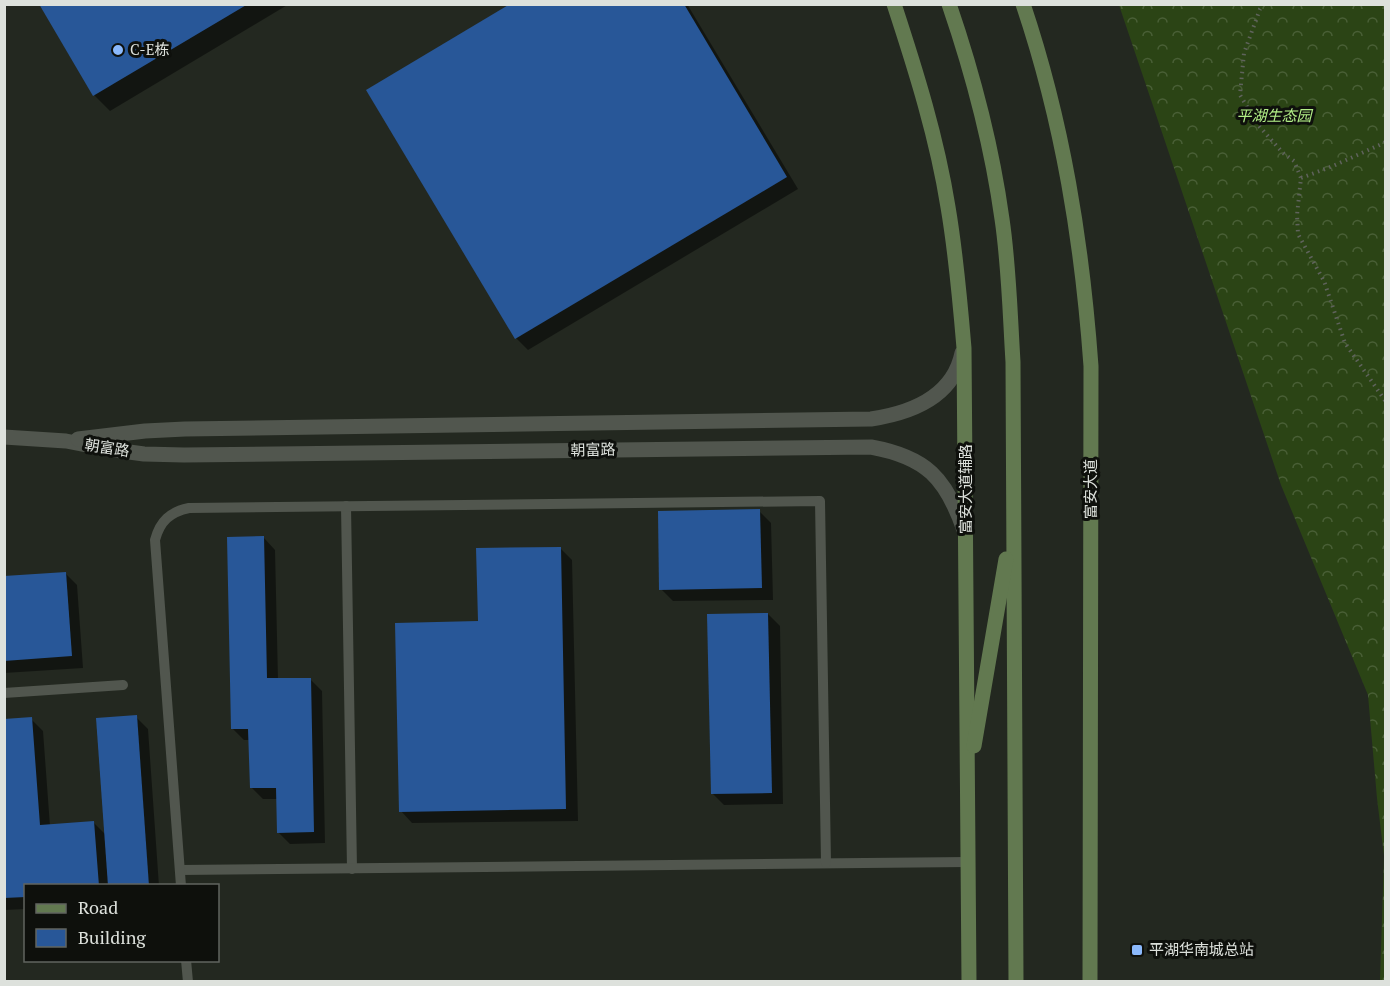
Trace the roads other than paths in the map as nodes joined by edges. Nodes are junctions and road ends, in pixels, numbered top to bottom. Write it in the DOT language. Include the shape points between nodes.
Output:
graph roads {
  1 [pos="894,4"];
  2 [pos="949,4"];
  3 [pos="1023,4"];
  4 [pos="964,348"];
  5 [pos="4,437"];
  6 [pos="66,441"];
  7 [pos="346,506"];
  8 [pos="1014,518"];
  9 [pos="966,535"];
  10 [pos="123,684"];
  11 [pos="4,693"];
  12 [pos="968,785"];
  13 [pos="968,862"];
  14 [pos="826,863"];
  15 [pos="352,869"];
  16 [pos="180,870"];
  17 [pos="181,884"];
  18 [pos="186,962"];
  19 [pos="188,981"];
  20 [pos="969,981"];
  21 [pos="1016,981"];
  22 [pos="1090,981"];
  1 -- 4 [label="main road, 富安大道辅路" via="934,137 958,276"];
  2 -- 8 [label="main road" via="977,99 1002,219 1013,362"];
  3 -- 22 [label="main road, 富安大道" via="1071,185 1088,319"];
  4 -- 6 [label="street, 朝富路" via="951,380 936,396 916,408 871,419 185,429"];
  4 -- 9 [label="main road, 富安大道辅路"];
  5 -- 6 [label="street"];
  6 -- 9 [label="street, 朝富路" via="144,454 184,455 871,447 896,451 919,462 939,479 955,503"];
  7 -- 14 [label="lane" via="820,501"];
  7 -- 15 [label="lane"];
  7 -- 16 [label="lane" via="189,508 170,515 158,531 155,540"];
  8 -- 12 [label="main road"];
  8 -- 21 [label="main road"];
  9 -- 12 [label="main road, 富安大道辅路"];
  10 -- 11 [label="lane"];
  12 -- 13 [label="main road, 富安大道辅路"];
  13 -- 14 [label="lane"];
  13 -- 20 [label="main road, 富安大道辅路"];
  14 -- 15 [label="lane"];
  15 -- 16 [label="lane"];
  16 -- 17 [label="lane"];
  18 -- 19 [label="lane"];
}
